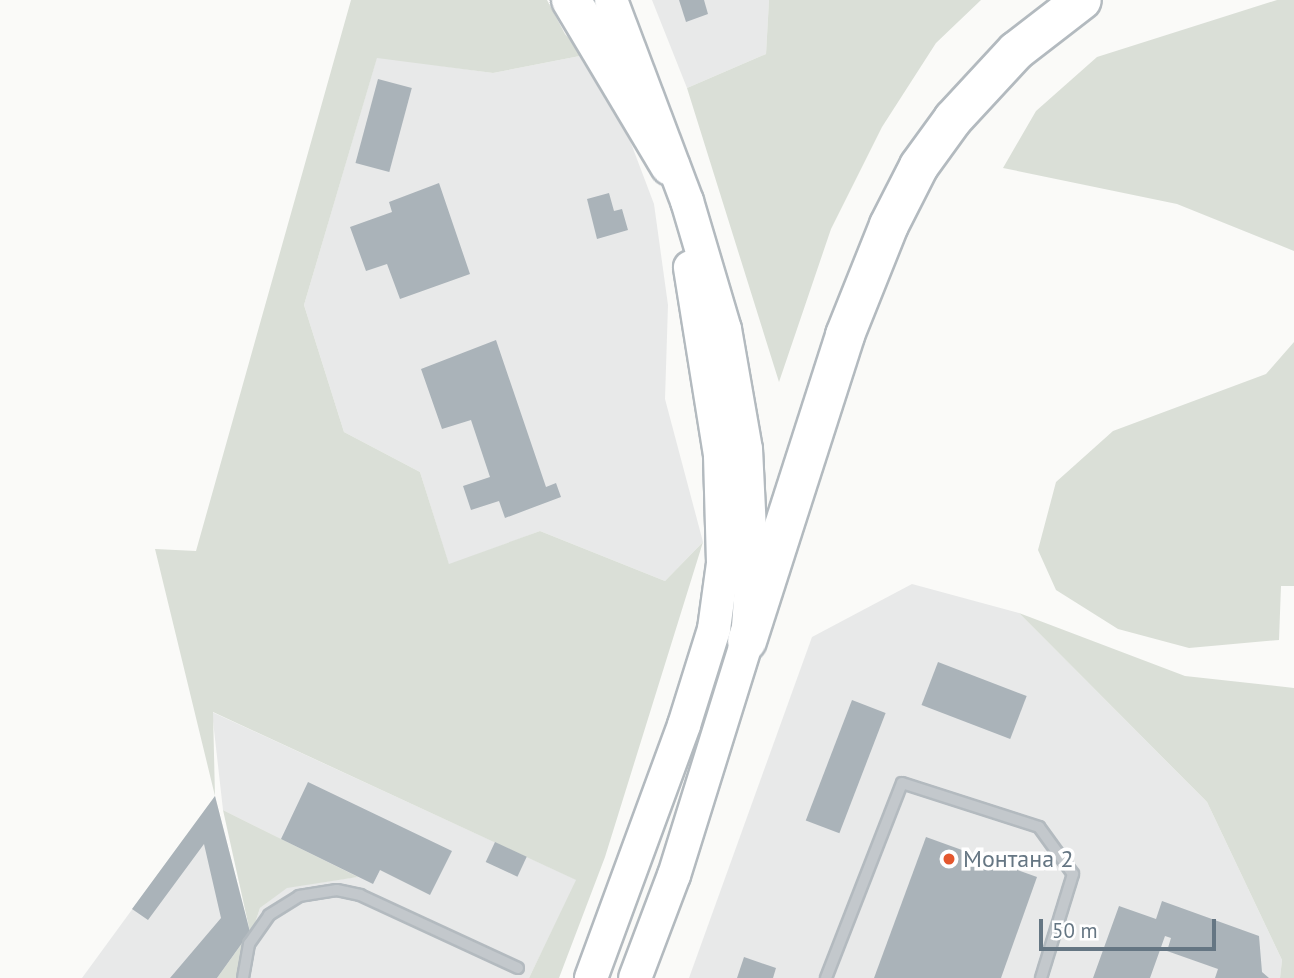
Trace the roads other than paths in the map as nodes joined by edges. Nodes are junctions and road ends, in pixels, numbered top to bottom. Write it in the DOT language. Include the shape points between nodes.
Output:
graph roads {
  1 [pos="571,0"];
  2 [pos="611,0"];
  3 [pos="1082,0"];
  4 [pos="670,166"];
  5 [pos="747,640"];
  6 [pos="674,875"];
  7 [pos="518,968"];
  8 [pos="243,978"];
  9 [pos="590,978"];
  10 [pos="635,978"];
  11 [pos="648,978"];
  12 [pos="826,978"];
  13 [pos="1041,978"];
  1 -- 4 [label="highway"];
  2 -- 4 [label="main road"];
  3 -- 5 [label="highway" via="1048,23 984,82 946,128 901,202 845,335"];
  4 -- 5 [label="main road" via="687,201 708,269 740,403 751,557"];
  4 -- 9 [label="main road" via="720,455 723,563 714,629 684,725"];
  5 -- 6 [label="main road"];
  6 -- 10 [label="main road"];
  6 -- 11 [label="lane" via="664,937"];
  7 -- 8 [label="lane" via="360,895 337,890 299,896 269,915 250,944"];
  12 -- 13 [label="lane" via="902,783 1039,827 1073,874"];
}
